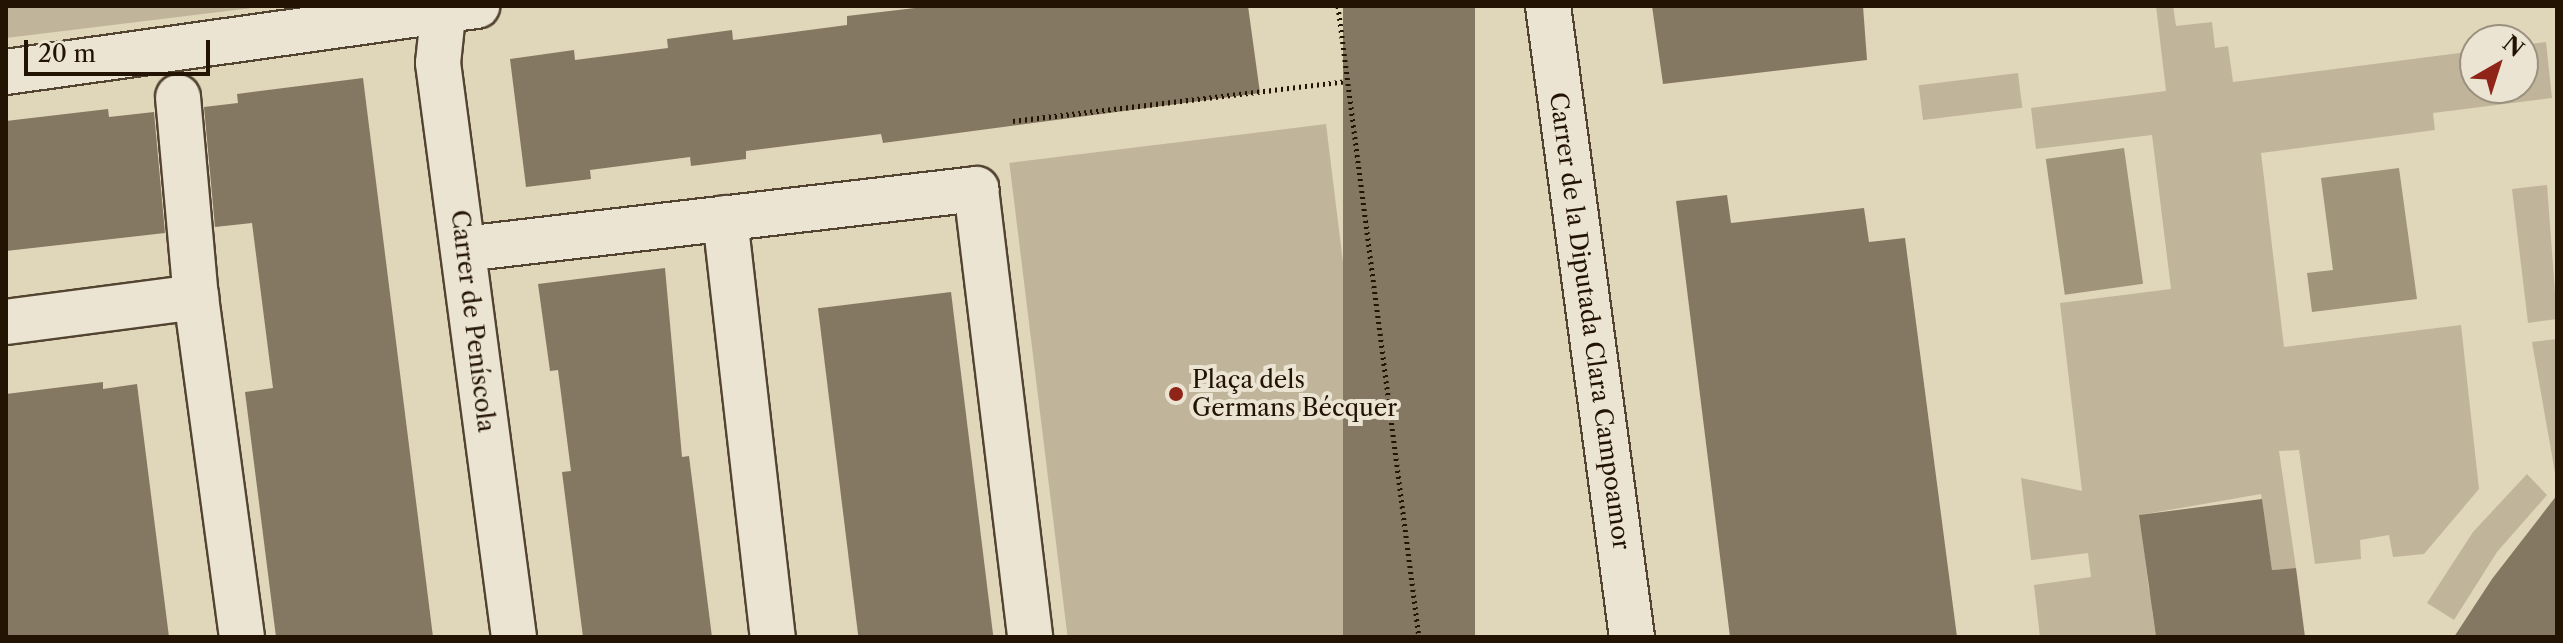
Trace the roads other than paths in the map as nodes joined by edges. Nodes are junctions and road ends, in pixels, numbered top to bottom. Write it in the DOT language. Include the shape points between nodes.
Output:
graph roads {
  1 [pos="1548,6"];
  2 [pos="455,7"];
  3 [pos="6,72"];
  4 [pos="178,97"];
  5 [pos="725,218"];
  6 [pos="464,249"];
  7 [pos="196,297"];
  8 [pos="6,322"];
  9 [pos="242,637"];
  10 [pos="514,637"];
  11 [pos="773,637"];
  12 [pos="1030,637"];
  13 [pos="1632,637"];
  1 -- 13 [label="street, Carrer de la Diputada Clara Campoamor"];
  2 -- 3 [label="street"];
  2 -- 6 [label="street, Carrer de Peníscola" via="438,63"];
  4 -- 7 [label="street"];
  5 -- 6 [label="street"];
  5 -- 11 [label="street"];
  5 -- 12 [label="street" via="976,189"];
  6 -- 10 [label="street, Carrer de Peníscola"];
  7 -- 8 [label="street"];
  7 -- 9 [label="street"];
}
